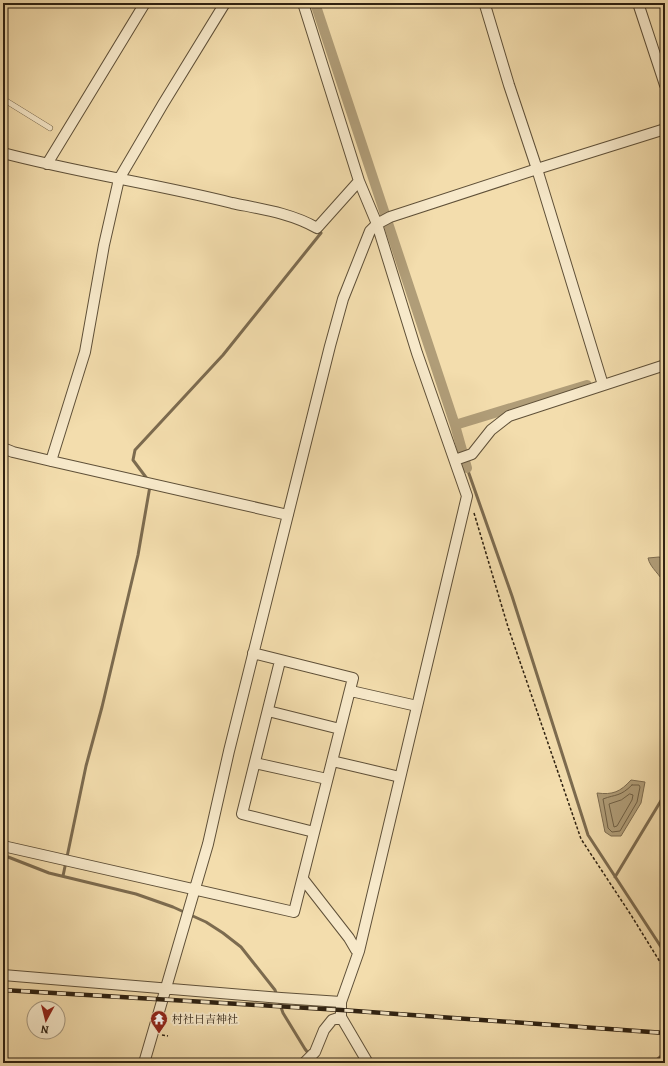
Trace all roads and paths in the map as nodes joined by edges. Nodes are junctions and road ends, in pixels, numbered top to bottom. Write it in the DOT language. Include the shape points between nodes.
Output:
graph roads {
  1 [pos="145,3"];
  2 [pos="225,3"];
  3 [pos="303,3"];
  4 [pos="638,3"];
  5 [pos="488,4"];
  6 [pos="665,85"];
  7 [pos="3,98"];
  8 [pos="50,128"];
  9 [pos="665,130"];
  10 [pos="3,153"];
  11 [pos="47,164"];
  12 [pos="537,169"];
  13 [pos="119,179"];
  14 [pos="359,181"];
  15 [pos="376,224"];
  16 [pos="665,365"];
  17 [pos="603,384"];
  18 [pos="3,448"];
  19 [pos="455,460"];
  20 [pos="51,461"];
  21 [pos="473,510"];
  22 [pos="288,515"];
  23 [pos="253,653"];
  24 [pos="280,661"];
  25 [pos="351,691"];
  26 [pos="417,706"];
  27 [pos="268,711"];
  28 [pos="340,729"];
  29 [pos="332,761"];
  30 [pos="255,763"];
  31 [pos="400,777"];
  32 [pos="327,779"];
  33 [pos="314,832"];
  34 [pos="3,846"];
  35 [pos="303,879"];
  36 [pos="195,890"];
  37 [pos="359,951"];
  38 [pos="665,970"];
  39 [pos="3,975"];
  40 [pos="165,988"];
  41 [pos="341,1002"];
  42 [pos="341,1017"];
  43 [pos="665,1061"];
  44 [pos="144,1063"];
  45 [pos="304,1063"];
  46 [pos="368,1063"];
  47 [pos="663,1063"];
  1 -- 11 [label="street"];
  2 -- 13 [label="street"];
  3 -- 14 [label="street"];
  4 -- 6 [label="street"];
  5 -- 12 [label="street" via="509,85"];
  7 -- 8 [label="lane"];
  9 -- 12 [label="street"];
  10 -- 11 [label="street"];
  11 -- 13 [label="street"];
  12 -- 15 [label="street" via="390,217"];
  12 -- 17 [label="street"];
  13 -- 14 [label="street" via="205,196 302,220 317,228"];
  13 -- 20 [label="street" via="85,352"];
  14 -- 15 [label="street"];
  15 -- 19 [label="street"];
  15 -- 22 [label="street" via="370,231 343,299"];
  16 -- 17 [label="street"];
  17 -- 19 [label="street" via="509,416 491,430 472,454"];
  18 -- 20 [label="street"];
  19 -- 26 [label="street" via="467,496"];
  20 -- 22 [label="street"];
  21 -- 38 [label="path" via="508,627 581,839"];
  22 -- 23 [label="street"];
  23 -- 24 [label="street"];
  23 -- 36 [label="street"];
  24 -- 25 [label="street" via="353,678"];
  24 -- 27 [label="street"];
  25 -- 26 [label="street"];
  25 -- 28 [label="street"];
  26 -- 31 [label="street"];
  27 -- 28 [label="street"];
  27 -- 30 [label="street"];
  28 -- 29 [label="street"];
  29 -- 31 [label="street"];
  29 -- 32 [label="street"];
  30 -- 32 [label="street"];
  30 -- 33 [label="street" via="242,814"];
  31 -- 37 [label="street"];
  32 -- 33 [label="street"];
  33 -- 35 [label="street"];
  34 -- 36 [label="street"];
  35 -- 36 [label="street" via="294,912"];
  35 -- 37 [label="street"];
  36 -- 40 [label="street"];
  37 -- 41 [label="street"];
  39 -- 40 [label="street"];
  40 -- 41 [label="street"];
  40 -- 44 [label="street"];
  41 -- 42 [label="street"];
  42 -- 45 [label="street" via="332,1020 319,1039 315,1052"];
  42 -- 46 [label="street"];
  43 -- 47 [label="path"];
}
